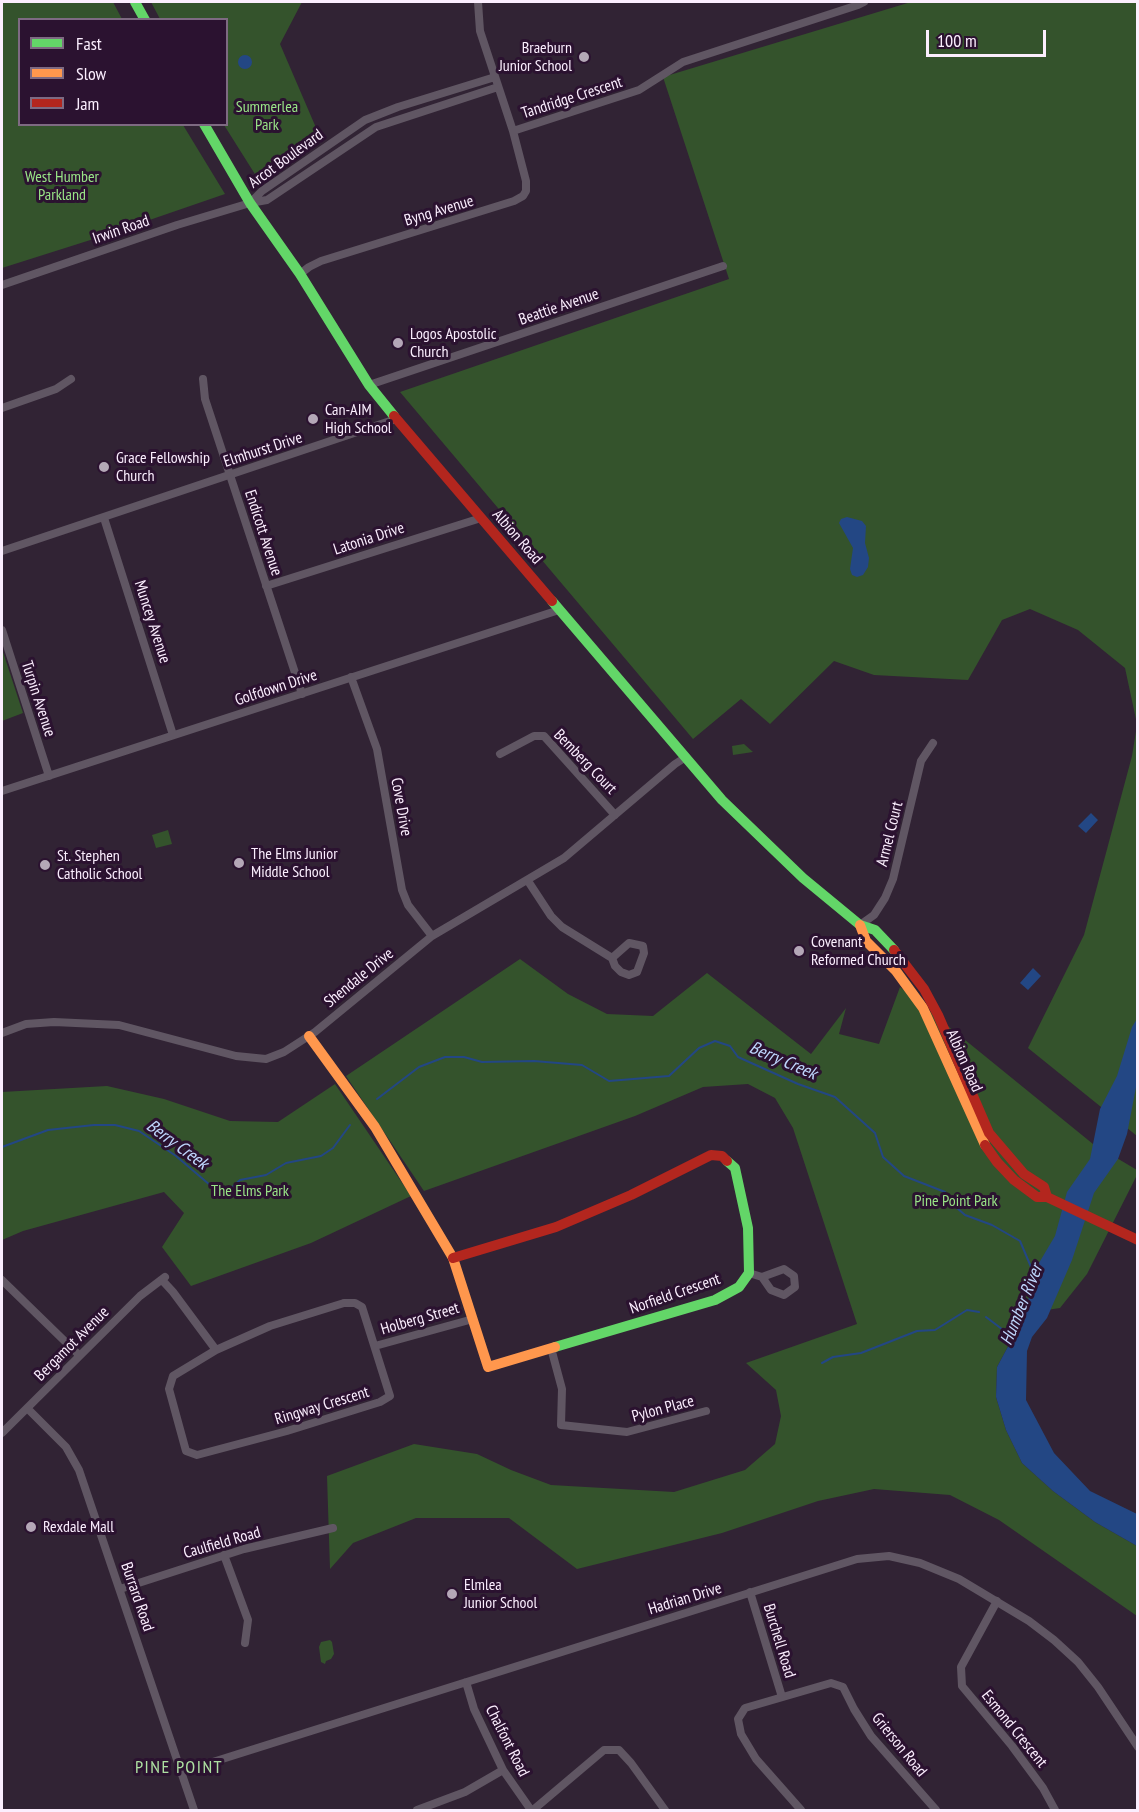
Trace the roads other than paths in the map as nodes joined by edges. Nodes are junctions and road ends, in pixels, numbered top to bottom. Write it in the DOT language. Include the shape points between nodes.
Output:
graph roads {
  1 [pos="135,2"];
  2 [pos="478,2"];
  3 [pos="864,2"];
  4 [pos="144,18"];
  5 [pos="495,77"];
  6 [pos="498,87"];
  7 [pos="205,126"];
  8 [pos="513,131"];
  9 [pos="250,203"];
  10 [pos="723,266"];
  11 [pos="300,274"];
  12 [pos="2,285"];
  13 [pos="71,379"];
  14 [pos="203,379"];
  15 [pos="369,385"];
  16 [pos="2,408"];
  17 [pos="396,419"];
  18 [pos="231,475"];
  19 [pos="104,518"];
  20 [pos="481,518"];
  21 [pos="2,551"];
  22 [pos="266,586"];
  23 [pos="559,609"];
  24 [pos="2,630"];
  25 [pos="351,676"];
  26 [pos="302,694"];
  27 [pos="173,735"];
  28 [pos="933,743"];
  29 [pos="500,754"];
  30 [pos="686,757"];
  31 [pos="49,776"];
  32 [pos="2,790"];
  33 [pos="615,815"];
  34 [pos="528,880"];
  35 [pos="860,925"];
  36 [pos="432,936"];
  37 [pos="612,958"];
  38 [pos="2,1033"];
  39 [pos="309,1036"];
  40 [pos="1137,1240"];
  41 [pos="453,1258"];
  42 [pos="749,1273"];
  43 [pos="762,1277"];
  44 [pos="2,1280"];
  45 [pos="473,1318"];
  46 [pos="375,1346"];
  47 [pos="550,1348"];
  48 [pos="216,1350"];
  49 [pos="79,1355"];
  50 [pos="27,1408"];
  51 [pos="706,1411"];
  52 [pos="2,1433"];
  53 [pos="333,1528"];
  54 [pos="224,1555"];
  55 [pos="120,1589"];
  56 [pos="750,1592"];
  57 [pos="997,1601"];
  58 [pos="245,1643"];
  59 [pos="466,1682"];
  60 [pos="782,1697"];
  61 [pos="1137,1747"];
  62 [pos="503,1770"];
  63 [pos="181,1772"];
  64 [pos="194,1810"];
  65 [pos="417,1810"];
  66 [pos="532,1810"];
  67 [pos="665,1810"];
  68 [pos="801,1810"];
  69 [pos="936,1810"];
  70 [pos="1054,1810"];
  1 -- 4 [label="main road"];
  2 -- 5 [label="street, Tandridge Crescent" via="480,31"];
  3 -- 8 [label="street, Tandridge Crescent" via="691,59 639,90"];
  5 -- 6 [label="street, Tandridge Crescent"];
  5 -- 9 [label="street, Arcot Boulevard" via="365,120"];
  6 -- 8 [label="street, Tandridge Crescent"];
  6 -- 9 [label="street, Arcot Boulevard" via="376,127 267,200"];
  7 -- 9 [label="main road, Albion Road"];
  8 -- 11 [label="street, Byng Avenue" via="526,181 523,196 321,261"];
  9 -- 11 [label="main road, Albion Road"];
  9 -- 12 [label="street, Irwin Road"];
  10 -- 15 [label="street, Beattie Avenue"];
  11 -- 15 [label="main road, Albion Road"];
  13 -- 16 [label="street" via="56,389"];
  14 -- 18 [label="street, Endicott Avenue" via="205,399"];
  15 -- 17 [label="main road, Albion Road"];
  17 -- 18 [label="street, Elmhurst Drive"];
  17 -- 20 [label="main road, Albion Road"];
  18 -- 19 [label="street, Elmhurst Drive"];
  18 -- 22 [label="street, Endicott Avenue"];
  19 -- 21 [label="street, Elmhurst Drive"];
  19 -- 27 [label="street, Muncey Avenue"];
  20 -- 22 [label="street, Latonia Drive"];
  20 -- 23 [label="main road, Albion Road"];
  22 -- 26 [label="street, Endicott Avenue"];
  23 -- 25 [label="street, Golfdown Drive"];
  23 -- 30 [label="main road, Albion Road"];
  24 -- 31 [label="street, Turpin Avenue"];
  25 -- 26 [label="street, Golfdown Drive"];
  25 -- 36 [label="street, Cove Drive" via="378,749 402,890 408,905"];
  26 -- 27 [label="street, Golfdown Drive"];
  27 -- 31 [label="street, Golfdown Drive"];
  28 -- 35 [label="street, Armel Court" via="921,761 893,879 874,915"];
  29 -- 33 [label="street, Bemberg Court" via="534,736 544,736"];
  30 -- 33 [label="street, Shendale Drive"];
  30 -- 35 [label="main road, Albion Road" via="722,800 788,864"];
  31 -- 32 [label="street, Golfdown Drive"];
  33 -- 34 [label="street, Shendale Drive" via="564,858"];
  34 -- 36 [label="street, Shendale Drive"];
  34 -- 37 [label="street" via="562,927"];
  35 -- 40 [label="main road, Albion Road" via="875,930 924,989 989,1133 1006,1155 1044,1187 1047,1197"];
  36 -- 39 [label="street, Shendale Drive"];
  37 -- 37 [label="street" via="621,972 637,972 643,946 629,943"];
  38 -- 39 [label="street, Shendale Drive" via="26,1024 119,1025 236,1056 266,1059"];
  39 -- 41 [label="main road, Norfield Crescent" via="375,1127"];
  41 -- 42 [label="main road" via="556,1227 632,1196 711,1155 722,1156 735,1168 748,1228"];
  41 -- 45 [label="main road, Norfield Crescent"];
  42 -- 43 [label="street"];
  42 -- 47 [label="main road, Norfield Crescent" via="739,1287 715,1300"];
  44 -- 49 [label="street"];
  45 -- 46 [label="street, Holberg Street"];
  45 -- 47 [label="main road, Norfield Crescent" via="488,1367"];
  46 -- 48 [label="street, Ringway Crescent" via="362,1307 344,1302 270,1326"];
  46 -- 48 [label="street, Ringway Crescent" via="390,1396 310,1424 197,1455 186,1451 169,1389 173,1376"];
  47 -- 51 [label="street, Pylon Place" via="562,1389 561,1425 627,1432"];
  48 -- 49 [label="street, Bergamot Avenue" via="163,1278"];
  49 -- 50 [label="street, Bergamot Avenue"];
  50 -- 52 [label="street, Bergamot Avenue"];
  50 -- 55 [label="street, Burrard Road" via="66,1447 79,1470"];
  53 -- 54 [label="street, Caulfield Road"];
  54 -- 55 [label="street, Caulfield Road"];
  54 -- 58 [label="street" via="248,1620"];
  55 -- 63 [label="street, Burrard Road"];
  56 -- 57 [label="street, Hadrian Drive" via="857,1559 889,1556 920,1563 959,1579"];
  56 -- 59 [label="street, Hadrian Drive"];
  56 -- 60 [label="street, Burchell Road"];
  57 -- 61 [label="street, Hadrian Drive" via="1029,1621 1078,1662"];
  57 -- 70 [label="street, Esmond Crescent" via="961,1667 962,1686 1012,1746"];
  59 -- 62 [label="street, Chalfont Road" via="474,1709"];
  59 -- 63 [label="street, Hadrian Drive"];
  60 -- 68 [label="street, Grierson Road" via="745,1708 738,1724 756,1759"];
  60 -- 69 [label="street, Grierson Road" via="825,1683 843,1687 871,1736"];
  62 -- 65 [label="street" via="465,1792"];
  62 -- 66 [label="street, Chalfont Road"];
  63 -- 64 [label="street, Burrard Road"];
  66 -- 67 [label="street" via="604,1750 619,1750"];
}
